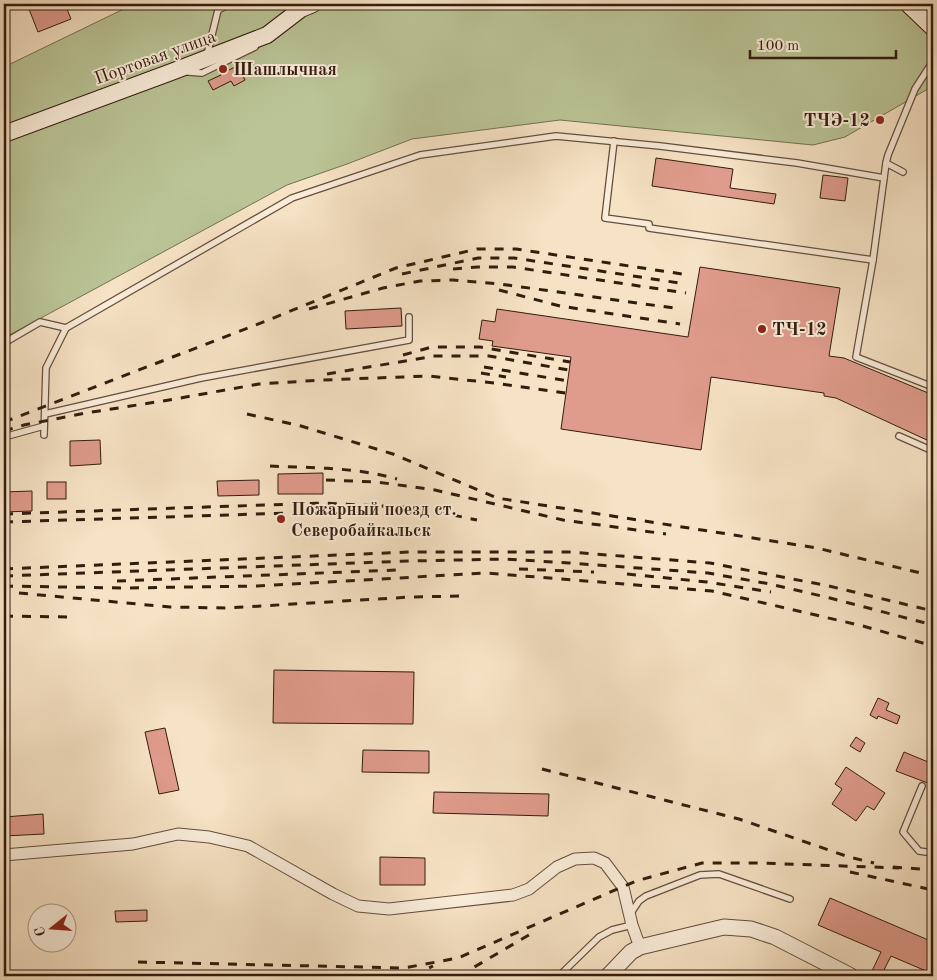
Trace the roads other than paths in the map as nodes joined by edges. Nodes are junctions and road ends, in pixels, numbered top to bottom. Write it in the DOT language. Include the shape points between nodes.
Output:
graph roads {
  1 [pos="230,4"];
  2 [pos="313,4"];
  3 [pos="908,4"];
  4 [pos="933,28"];
  5 [pos="267,35"];
  6 [pos="205,59"];
  7 [pos="933,61"];
  8 [pos="174,71"];
  9 [pos="4,134"];
  10 [pos="614,142"];
  11 [pos="886,163"];
  12 [pos="903,172"];
  13 [pos="884,178"];
  14 [pos="872,260"];
  15 [pos="409,317"];
  16 [pos="66,328"];
  17 [pos="4,343"];
  18 [pos="933,388"];
  19 [pos="45,414"];
  20 [pos="44,426"];
  21 [pos="44,435"];
  22 [pos="899,436"];
  23 [pos="4,437"];
  24 [pos="933,452"];
  25 [pos="922,786"];
  26 [pos="933,853"];
  27 [pos="4,855"];
  28 [pos="790,899"];
  29 [pos="631,920"];
  30 [pos="640,947"];
  31 [pos="559,976"];
  32 [pos="608,976"];
  33 [pos="851,976"];
  1 -- 6 [label="lane" via="218,10"];
  2 -- 5 [label="main road, Портовая улица" via="301,9"];
  3 -- 4 [label="main road"];
  5 -- 6 [label="main road, Портовая улица"];
  5 -- 8 [label="lane" via="252,50 202,72"];
  6 -- 8 [label="main road, Портовая улица"];
  7 -- 11 [label="lane" via="915,90"];
  8 -- 9 [label="main road, Портовая улица"];
  10 -- 13 [label="lane" via="797,163"];
  10 -- 14 [label="lane" via="605,218 649,224 649,228"];
  10 -- 16 [label="lane" via="556,136 420,155 292,198"];
  11 -- 12 [label="lane"];
  11 -- 13 [label="lane"];
  13 -- 14 [label="lane"];
  14 -- 18 [label="lane" via="856,357"];
  15 -- 19 [label="lane" via="409,340 201,378"];
  16 -- 17 [label="lane" via="40,322"];
  16 -- 19 [label="lane" via="46,368"];
  19 -- 20 [label="lane"];
  20 -- 21 [label="lane"];
  20 -- 23 [label="lane"];
  22 -- 24 [label="lane"];
  25 -- 26 [label="lane" via="903,832 919,851"];
  27 -- 29 [label="street" via="133,844 178,834 208,837 248,846 358,906 390,909 513,895 529,889 557,867 575,860 594,858 605,863 622,887"];
  28 -- 29 [label="lane" via="719,874 700,875 646,896 639,901"];
  29 -- 30 [label="street"];
  29 -- 31 [label="lane" via="599,937"];
  30 -- 32 [label="street"];
  30 -- 33 [label="street" via="724,927 751,929 775,936"];
}
